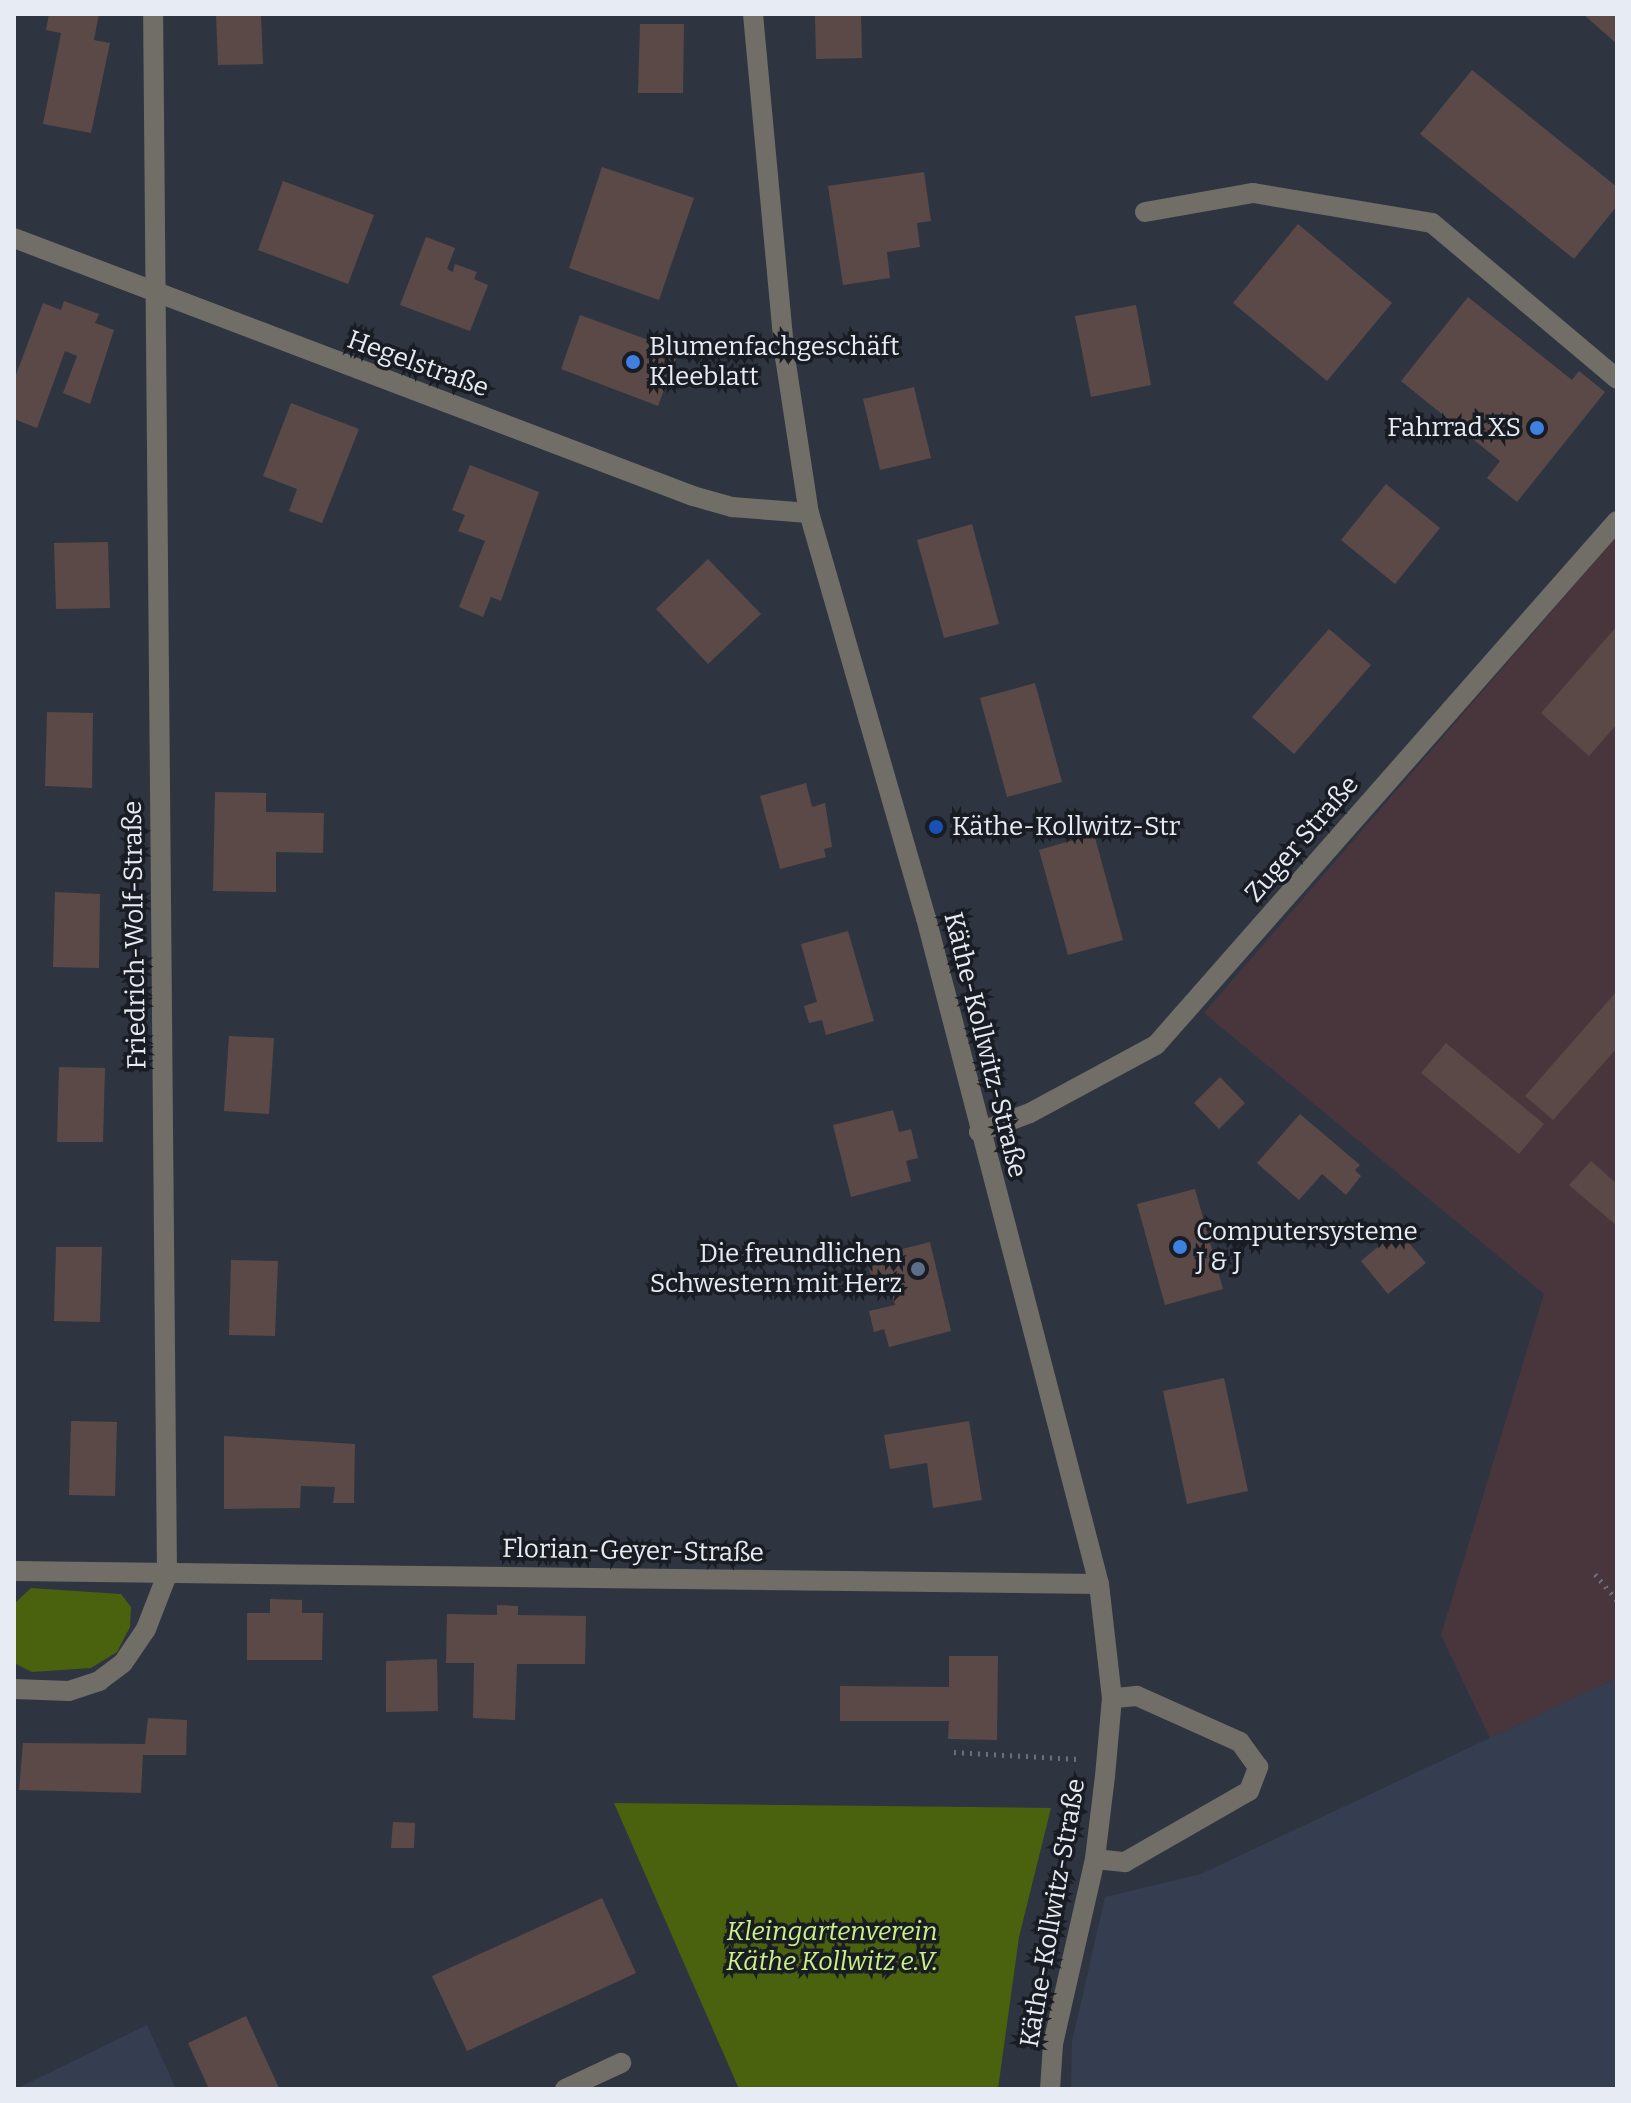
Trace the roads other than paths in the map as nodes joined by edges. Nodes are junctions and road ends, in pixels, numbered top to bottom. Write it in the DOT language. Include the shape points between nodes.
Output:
graph roads {
  1 [pos="153,14"];
  2 [pos="753,14"];
  3 [pos="1145,212"];
  4 [pos="14,238"];
  5 [pos="154,294"];
  6 [pos="1617,379"];
  7 [pos="809,513"];
  8 [pos="1617,521"];
  9 [pos="979,1132"];
  10 [pos="14,1571"];
  11 [pos="167,1575"];
  12 [pos="1099,1584"];
  13 [pos="14,1689"];
  14 [pos="1112,1698"];
  15 [pos="1095,1859"];
  16 [pos="621,2063"];
  17 [pos="565,2089"];
  18 [pos="1050,2089"];
  1 -- 5 [label="street, Friedrich-Wolf-Straße"];
  2 -- 7 [label="street, Käthe-Kollwitz-Straße" via="785,357"];
  3 -- 6 [label="street" via="1253,193 1432,223"];
  4 -- 5 [label="street, Hegelstraße"];
  5 -- 7 [label="street, Hegelstraße" via="693,496 732,507"];
  5 -- 11 [label="street, Friedrich-Wolf-Straße"];
  7 -- 9 [label="street, Käthe-Kollwitz-Straße" via="922,905"];
  8 -- 9 [label="street, Zuger Straße" via="1156,1045 1030,1113"];
  9 -- 12 [label="street, Käthe-Kollwitz-Straße"];
  10 -- 11 [label="street, Florian-Geyer-Straße"];
  11 -- 12 [label="street, Florian-Geyer-Straße"];
  11 -- 13 [label="street" via="146,1629 123,1663 99,1681 69,1691"];
  12 -- 14 [label="street, Käthe-Kollwitz-Straße"];
  14 -- 15 [label="street, Käthe-Kollwitz-Straße"];
  14 -- 15 [label="street" via="1137,1696 1240,1742 1258,1767 1249,1791 1125,1862"];
  15 -- 18 [label="street, Käthe-Kollwitz-Straße" via="1053,2044"];
  16 -- 17 [label="street"];
}
